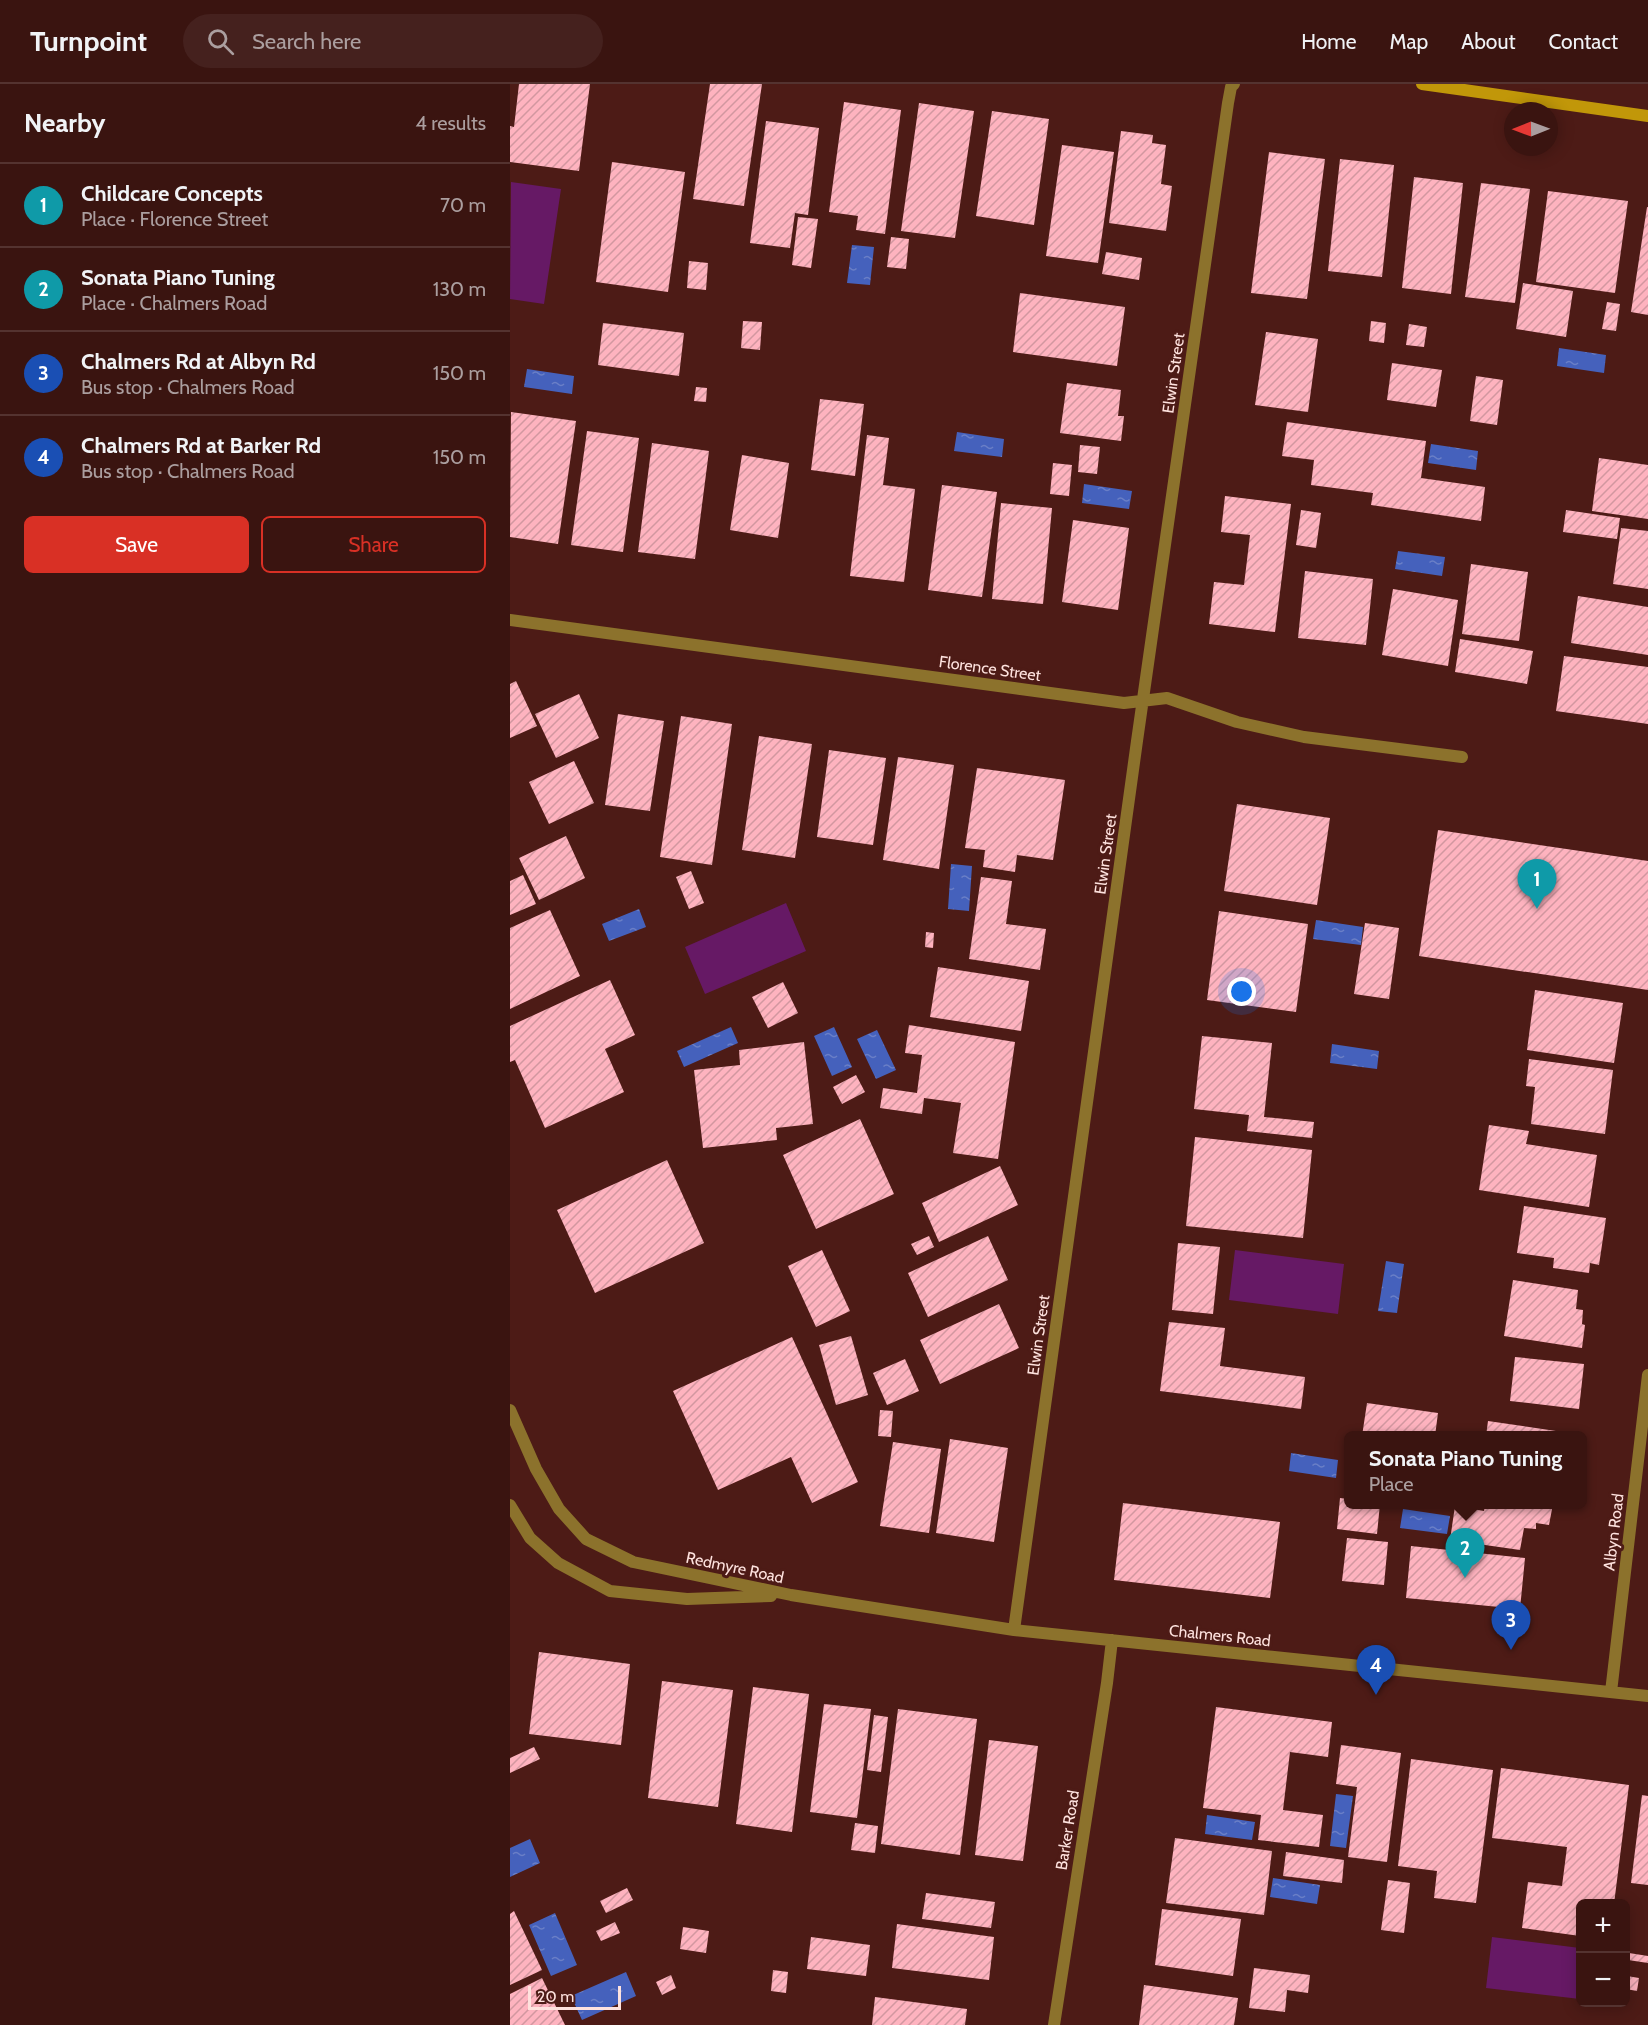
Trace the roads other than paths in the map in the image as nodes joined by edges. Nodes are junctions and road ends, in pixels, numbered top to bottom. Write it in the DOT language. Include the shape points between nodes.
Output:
graph roads {
  1 [pos="1234,84"];
  2 [pos="1422,84"];
  3 [pos="1648,116"];
  4 [pos="510,620"];
  5 [pos="1143,700"];
  6 [pos="1462,757"];
  7 [pos="1648,1375"];
  8 [pos="510,1410"];
  9 [pos="510,1505"];
  10 [pos="790,1595"];
  11 [pos="1014,1629"];
  12 [pos="1112,1640"];
  13 [pos="1611,1692"];
  14 [pos="1648,1696"];
  15 [pos="1054,2025"];
  1 -- 5 [label="street, Elwin Street" via="1228,103"];
  2 -- 3 [label="main road"];
  4 -- 5 [label="street, Florence Street" via="1124,703"];
  5 -- 6 [label="street, Florence Street" via="1167,698 1237,722 1304,737"];
  5 -- 11 [label="street, Elwin Street"];
  7 -- 13 [label="street, Albyn Road"];
  8 -- 10 [label="street, Redmyre Road" via="559,1509 586,1539 633,1562"];
  9 -- 10 [label="street, Redmyre Road" via="530,1538 558,1563 610,1591 687,1599"];
  10 -- 11 [label="street, Chalmers Road"];
  11 -- 12 [label="street, Chalmers Road"];
  12 -- 13 [label="street, Chalmers Road"];
  12 -- 15 [label="street, Barker Road"];
  13 -- 14 [label="street, Chalmers Road"];
}
